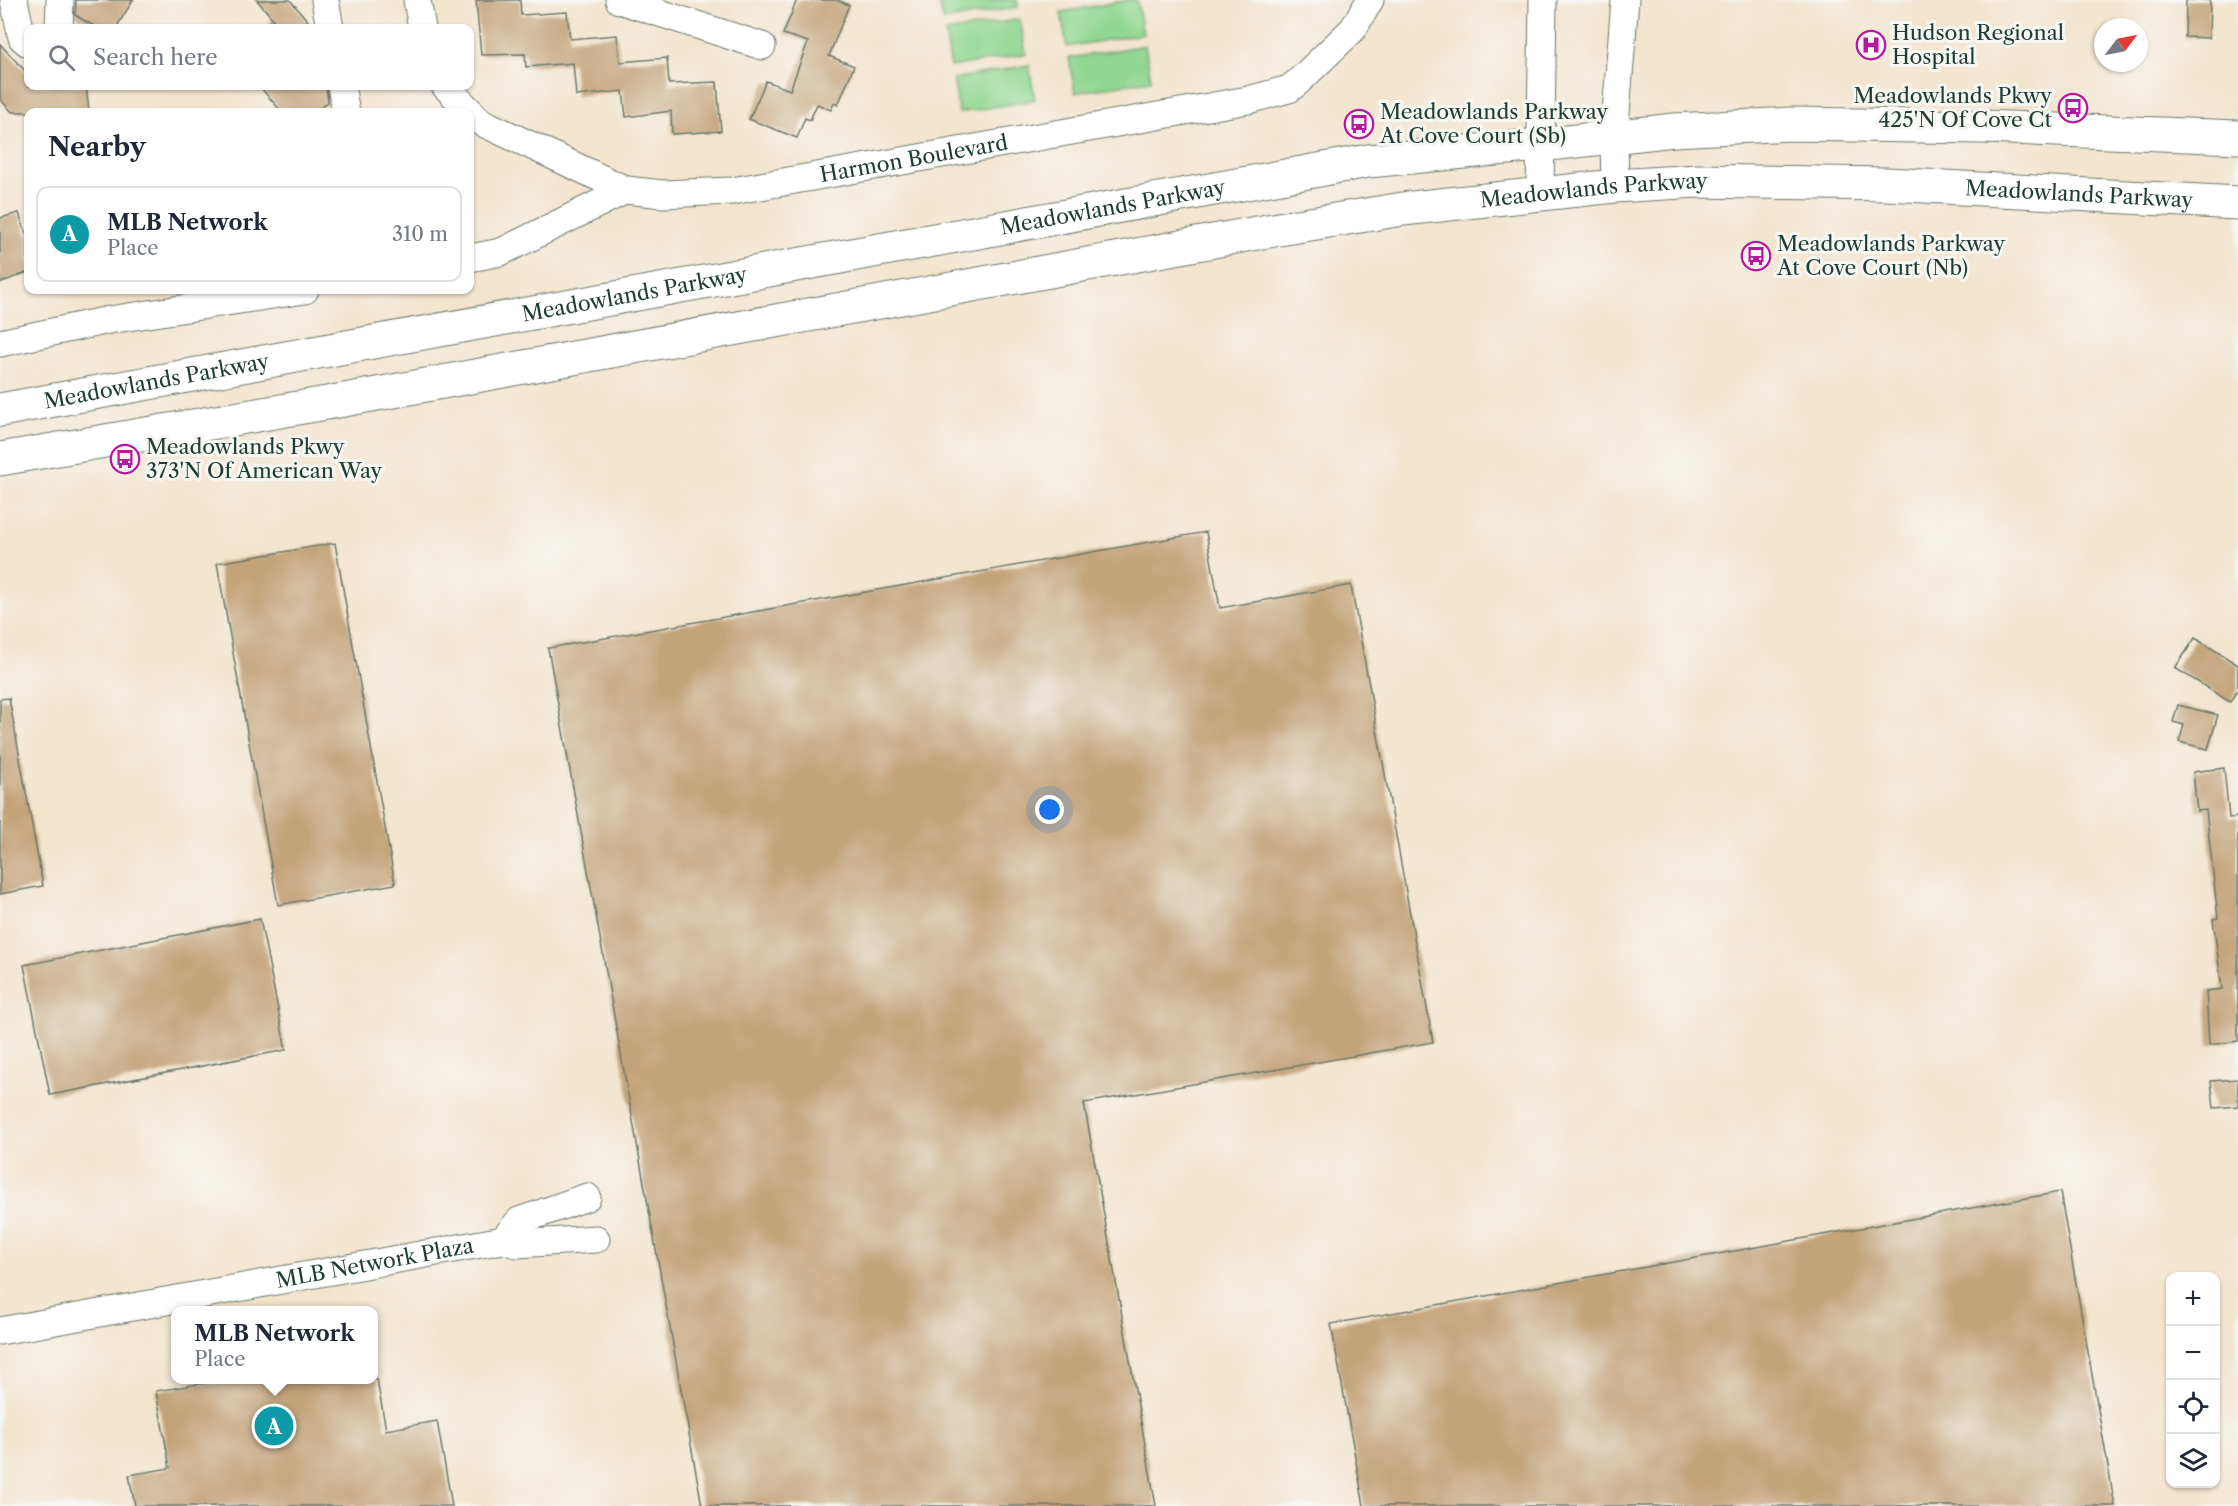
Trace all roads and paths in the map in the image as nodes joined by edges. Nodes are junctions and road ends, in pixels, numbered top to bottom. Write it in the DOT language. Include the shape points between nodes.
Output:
graph roads {
  1 [pos="14,0"];
  2 [pos="60,0"];
  3 [pos="325,0"];
  4 [pos="417,0"];
  5 [pos="619,0"];
  6 [pos="1370,0"];
  7 [pos="1544,0"];
  8 [pos="1624,0"];
  9 [pos="59,24"];
  10 [pos="329,24"];
  11 [pos="421,24"];
  12 [pos="24,40"];
  13 [pos="762,46"];
  14 [pos="342,90"];
  15 [pos="449,90"];
  16 [pos="345,108"];
  17 [pos="467,108"];
  18 [pos="474,115"];
  19 [pos="2238,137"];
  20 [pos="1614,138"];
  21 [pos="1540,146"];
  22 [pos="1615,186"];
  23 [pos="626,190"];
  24 [pos="1540,194"];
  25 [pos="2238,203"];
  26 [pos="474,257"];
  27 [pos="279,294"];
  28 [pos="0,343"];
  29 [pos="0,410"];
  30 [pos="0,459"];
  31 [pos="588,1197"];
  32 [pos="596,1239"];
  33 [pos="503,1240"];
  34 [pos="0,1332"];
  1 -- 12 [label="street"];
  2 -- 9 [label="street"];
  3 -- 10 [label="street"];
  4 -- 11 [label="street"];
  5 -- 13 [label="street"];
  6 -- 23 [label="street, Harmon Boulevard" via="1353,29 1298,82 1289,89 1248,100 732,191 663,194"];
  7 -- 21 [label="street"];
  8 -- 20 [label="street"];
  14 -- 16 [label="street"];
  15 -- 17 [label="street, Harmon Boulevard"];
  18 -- 23 [label="street, Harmon Boulevard" via="481,122"];
  19 -- 20 [label="main road, Meadowlands Parkway" via="1790,124 1674,130"];
  20 -- 21 [label="main road, Meadowlands Parkway"];
  20 -- 22 [label="street"];
  21 -- 24 [label="street"];
  21 -- 29 [label="main road, Meadowlands Parkway" via="1368,161"];
  22 -- 24 [label="main road, Meadowlands Parkway"];
  22 -- 25 [label="main road, Meadowlands Parkway" via="1698,181 1887,184"];
  23 -- 26 [label="street" via="501,252"];
  24 -- 30 [label="main road, Meadowlands Parkway" via="1402,208 1290,227 379,394"];
  27 -- 28 [label="street" via="109,320"];
  31 -- 33 [label="street" via="519,1221"];
  32 -- 33 [label="street, MLB Network Plaza" via="516,1245"];
  33 -- 34 [label="street, MLB Network Plaza"];
}
